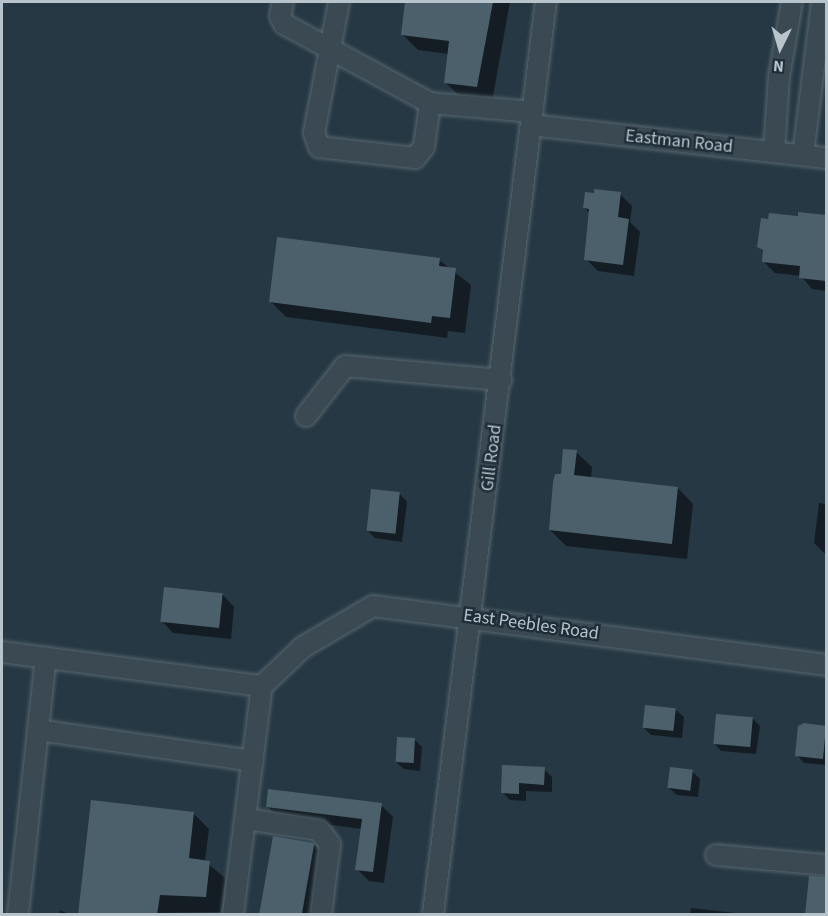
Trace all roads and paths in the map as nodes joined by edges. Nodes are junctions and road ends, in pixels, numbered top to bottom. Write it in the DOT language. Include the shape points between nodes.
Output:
graph roads {
  1 [pos="283,2"];
  2 [pos="339,2"];
  3 [pos="546,2"];
  4 [pos="792,2"];
  5 [pos="822,2"];
  6 [pos="330,48"];
  7 [pos="430,103"];
  8 [pos="532,119"];
  9 [pos="774,152"];
  10 [pos="803,155"];
  11 [pos="826,158"];
  12 [pos="501,380"];
  13 [pos="306,416"];
  14 [pos="473,616"];
  15 [pos="2,652"];
  16 [pos="46,658"];
  17 [pos="826,665"];
  18 [pos="262,686"];
  19 [pos="38,730"];
  20 [pos="253,761"];
  21 [pos="246,819"];
  22 [pos="716,855"];
  23 [pos="826,865"];
  24 [pos="18,915"];
  25 [pos="233,915"];
  26 [pos="321,915"];
  27 [pos="433,915"];
  1 -- 6 [label="street" via="280,16 284,24"];
  2 -- 6 [label="street"];
  3 -- 8 [label="street, Gill Road"];
  4 -- 9 [label="street" via="779,77"];
  5 -- 10 [label="street"];
  6 -- 7 [label="street"];
  6 -- 7 [label="street" via="314,133 319,147 415,158 424,147"];
  7 -- 8 [label="street, Eastman Road"];
  8 -- 9 [label="street, Eastman Road"];
  8 -- 12 [label="street, Gill Road"];
  9 -- 10 [label="street, Eastman Road"];
  10 -- 11 [label="street, Eastman Road"];
  12 -- 13 [label="street" via="345,366"];
  12 -- 14 [label="street, Gill Road"];
  14 -- 17 [label="street, East Peebles Road"];
  14 -- 18 [label="street, East Peebles Road" via="373,606 303,647"];
  14 -- 27 [label="street, Gill Road"];
  15 -- 16 [label="street"];
  16 -- 18 [label="street"];
  16 -- 19 [label="street"];
  18 -- 20 [label="street"];
  19 -- 20 [label="street"];
  19 -- 24 [label="street"];
  20 -- 21 [label="street"];
  21 -- 25 [label="street"];
  21 -- 26 [label="street" via="319,830 330,844"];
  22 -- 23 [label="street"];
}
